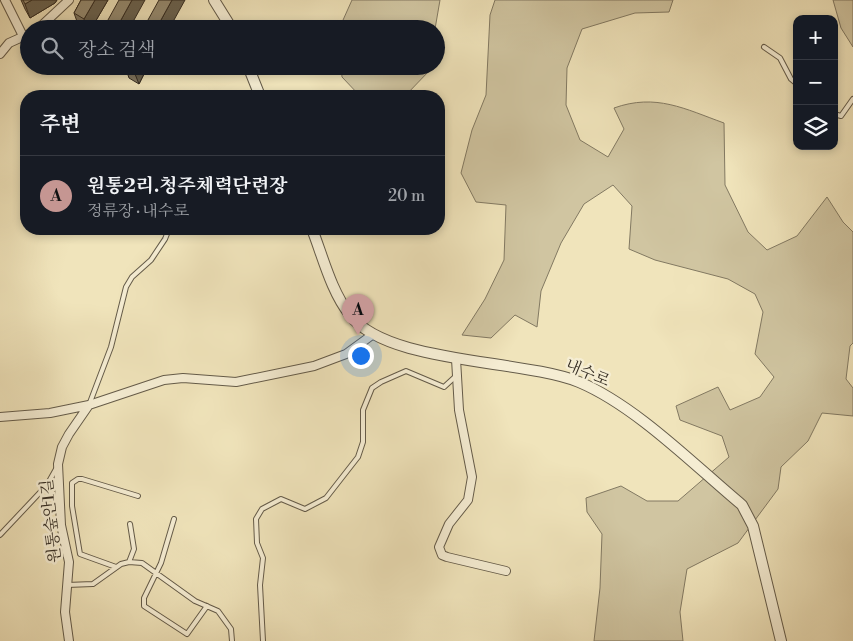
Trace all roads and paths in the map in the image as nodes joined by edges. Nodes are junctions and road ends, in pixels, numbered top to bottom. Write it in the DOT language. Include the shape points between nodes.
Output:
graph roads {
  1 [pos="69,0"];
  2 [pos="214,0"];
  3 [pos="8,1"];
  4 [pos="48,20"];
  5 [pos="226,20"];
  6 [pos="20,24"];
  7 [pos="20,38"];
  8 [pos="764,47"];
  9 [pos="0,54"];
  10 [pos="252,75"];
  11 [pos="793,81"];
  12 [pos="258,90"];
  13 [pos="853,99"];
  14 [pos="838,115"];
  15 [pos="167,235"];
  16 [pos="314,235"];
  17 [pos="372,335"];
  18 [pos="456,359"];
  19 [pos="457,374"];
  20 [pos="89,405"];
  21 [pos="0,418"];
  22 [pos="58,464"];
  23 [pos="138,496"];
  24 [pos="174,519"];
  25 [pos="130,524"];
  26 [pos="0,534"];
  27 [pos="129,562"];
  28 [pos="116,567"];
  29 [pos="506,571"];
  30 [pos="156,574"];
  31 [pos="67,585"];
  32 [pos="207,606"];
  33 [pos="69,641"];
  34 [pos="232,641"];
  35 [pos="263,641"];
  36 [pos="780,641"];
  1 -- 4 [label="street"];
  2 -- 5 [label="street"];
  3 -- 6 [label="street"];
  7 -- 9 [label="street" via="9,43"];
  8 -- 11 [label="lane" via="780,58"];
  10 -- 12 [label="street"];
  13 -- 14 [label="lane" via="842,116"];
  15 -- 20 [label="lane" via="151,260 126,286 111,347"];
  16 -- 17 [label="street, 내수로" via="344,307"];
  17 -- 18 [label="street, 내수로"];
  17 -- 20 [label="street" via="346,354 314,366 236,382 183,378 164,380"];
  18 -- 19 [label="street"];
  18 -- 36 [label="street, 내수로" via="554,374 593,389 629,411 742,505 753,526"];
  19 -- 29 [label="street" via="459,410 471,462 471,489 468,500 449,524 439,547 442,555"];
  19 -- 35 [label="lane" via="444,387 406,371 380,382 372,388 363,410 362,449 326,498 305,509 281,499 262,509 256,526 257,543 263,558 260,585"];
  20 -- 21 [label="street"];
  20 -- 22 [label="street, 원통숲안1길" via="65,441"];
  22 -- 26 [label="lane" via="47,485"];
  22 -- 31 [label="street, 원통숲안1길" via="59,509 69,562"];
  23 -- 28 [label="lane" via="82,479 72,483 72,506 80,554"];
  24 -- 30 [label="lane"];
  25 -- 27 [label="lane" via="134,549"];
  27 -- 28 [label="lane"];
  27 -- 30 [label="lane" via="142,563"];
  28 -- 31 [label="lane" via="93,584"];
  30 -- 32 [label="lane" via="195,602"];
  30 -- 32 [label="lane" via="144,598 144,606 183,633 190,632"];
  31 -- 33 [label="street, 원통숲안1길" via="65,612"];
  32 -- 34 [label="lane" via="218,611 228,623 232,629"];
}
